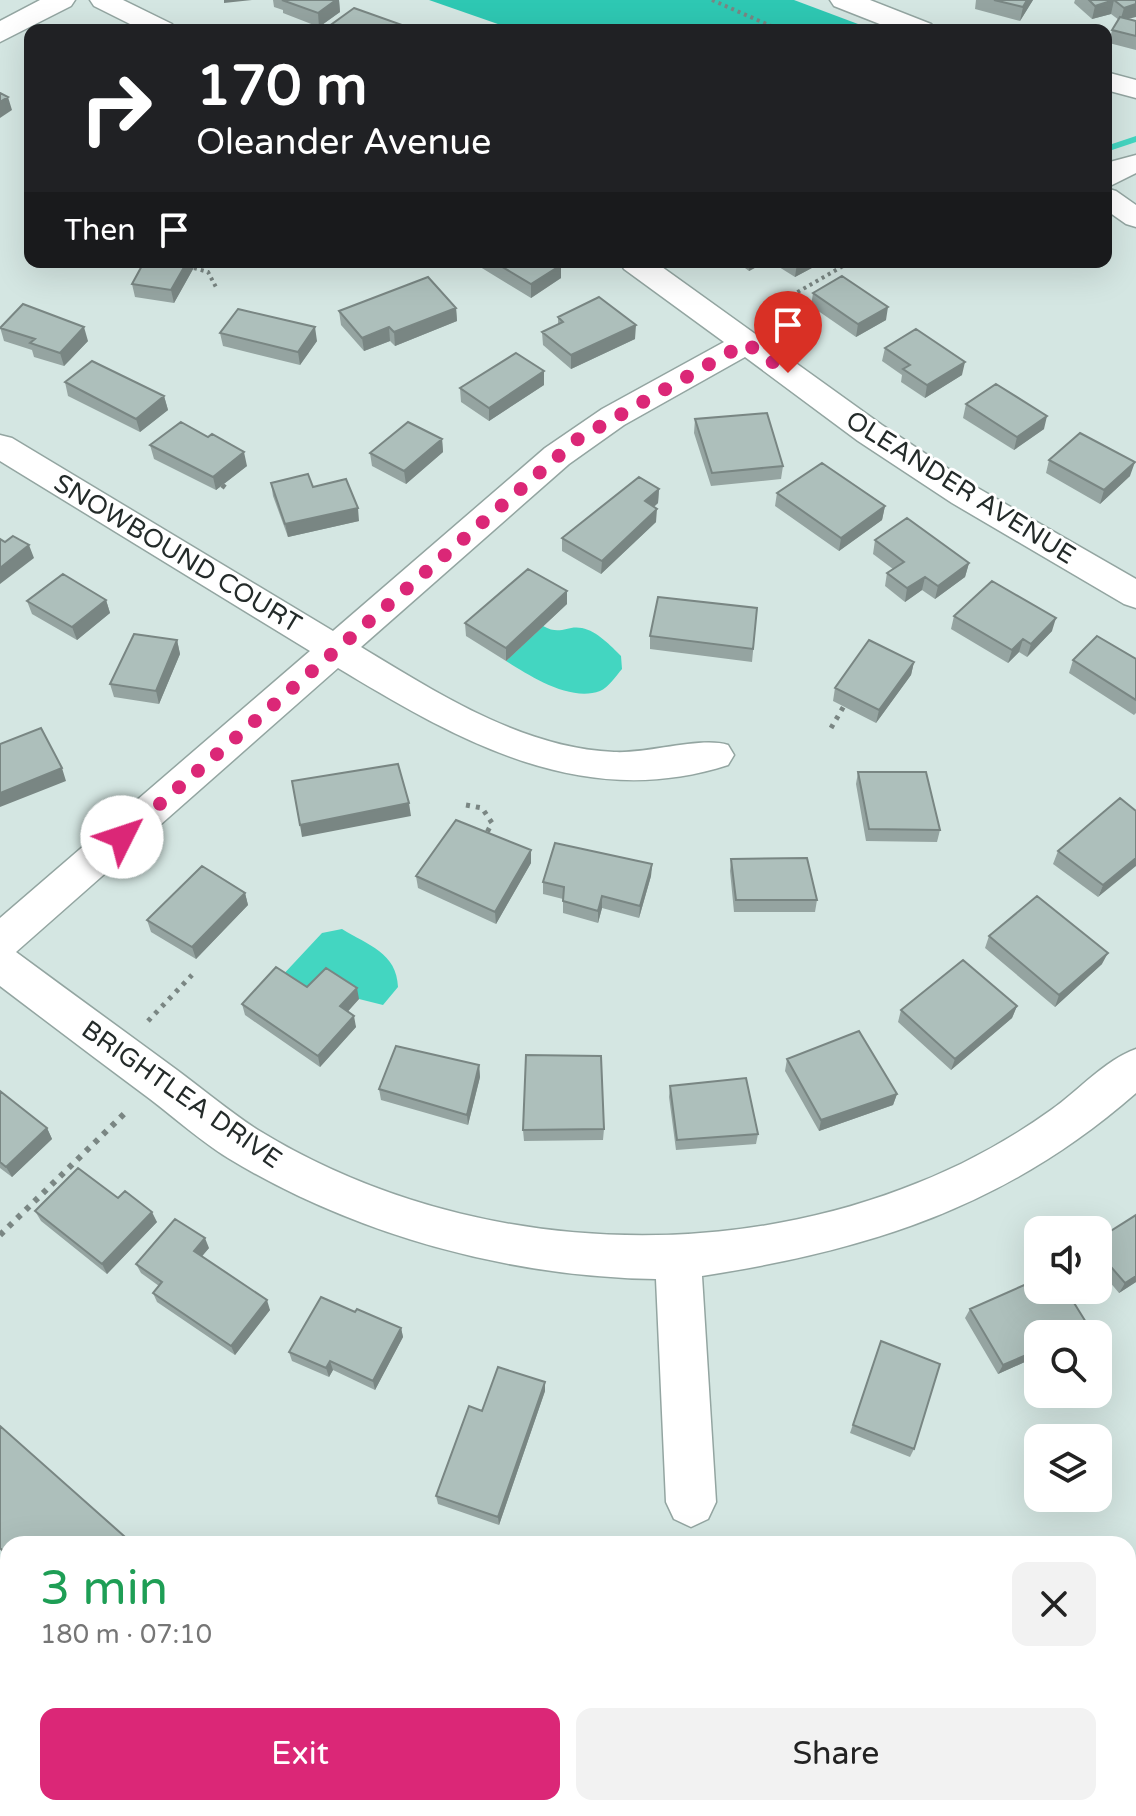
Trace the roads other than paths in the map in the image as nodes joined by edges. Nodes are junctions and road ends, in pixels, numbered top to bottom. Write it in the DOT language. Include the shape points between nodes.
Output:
graph roads {
  1 [pos="61,0"];
  2 [pos="103,0"];
  3 [pos="844,0"];
  4 [pos="151,24"];
  5 [pos="906,24"];
  6 [pos="0,33"];
  7 [pos="1112,83"];
  8 [pos="1136,89"];
  9 [pos="1136,164"];
  10 [pos="1112,172"];
  11 [pos="1112,201"];
  12 [pos="1136,218"];
  13 [pos="645,268"];
  14 [pos="751,330"];
  15 [pos="0,446"];
  16 [pos="1136,595"];
  17 [pos="337,650"];
  18 [pos="715,755"];
  19 [pos="0,942"];
  20 [pos="0,963"];
  21 [pos="1136,1067"];
  22 [pos="678,1258"];
  23 [pos="691,1502"];
  1 -- 6 [label="street"];
  2 -- 4 [label="street"];
  3 -- 5 [label="street"];
  7 -- 8 [label="street"];
  9 -- 10 [label="street"];
  11 -- 12 [label="street"];
  13 -- 14 [label="street, OLEANDER AVENUE"];
  14 -- 16 [label="street, OLEANDER AVENUE" via="870,433 964,495"];
  14 -- 17 [label="street" via="578,439"];
  15 -- 17 [label="street, SNOWBOUND COURT"];
  17 -- 18 [label="street, SNOWBOUND COURT" via="459,720 554,755 642,767"];
  17 -- 19 [label="street"];
  20 -- 22 [label="street, BRIGHTLEA DRIVE" via="242,1143 323,1186 409,1218 516,1244 589,1255"];
  21 -- 22 [label="street, BRIGHTLEA DRIVE" via="1050,1138 920,1206 792,1241"];
  22 -- 23 [label="street"];
}
